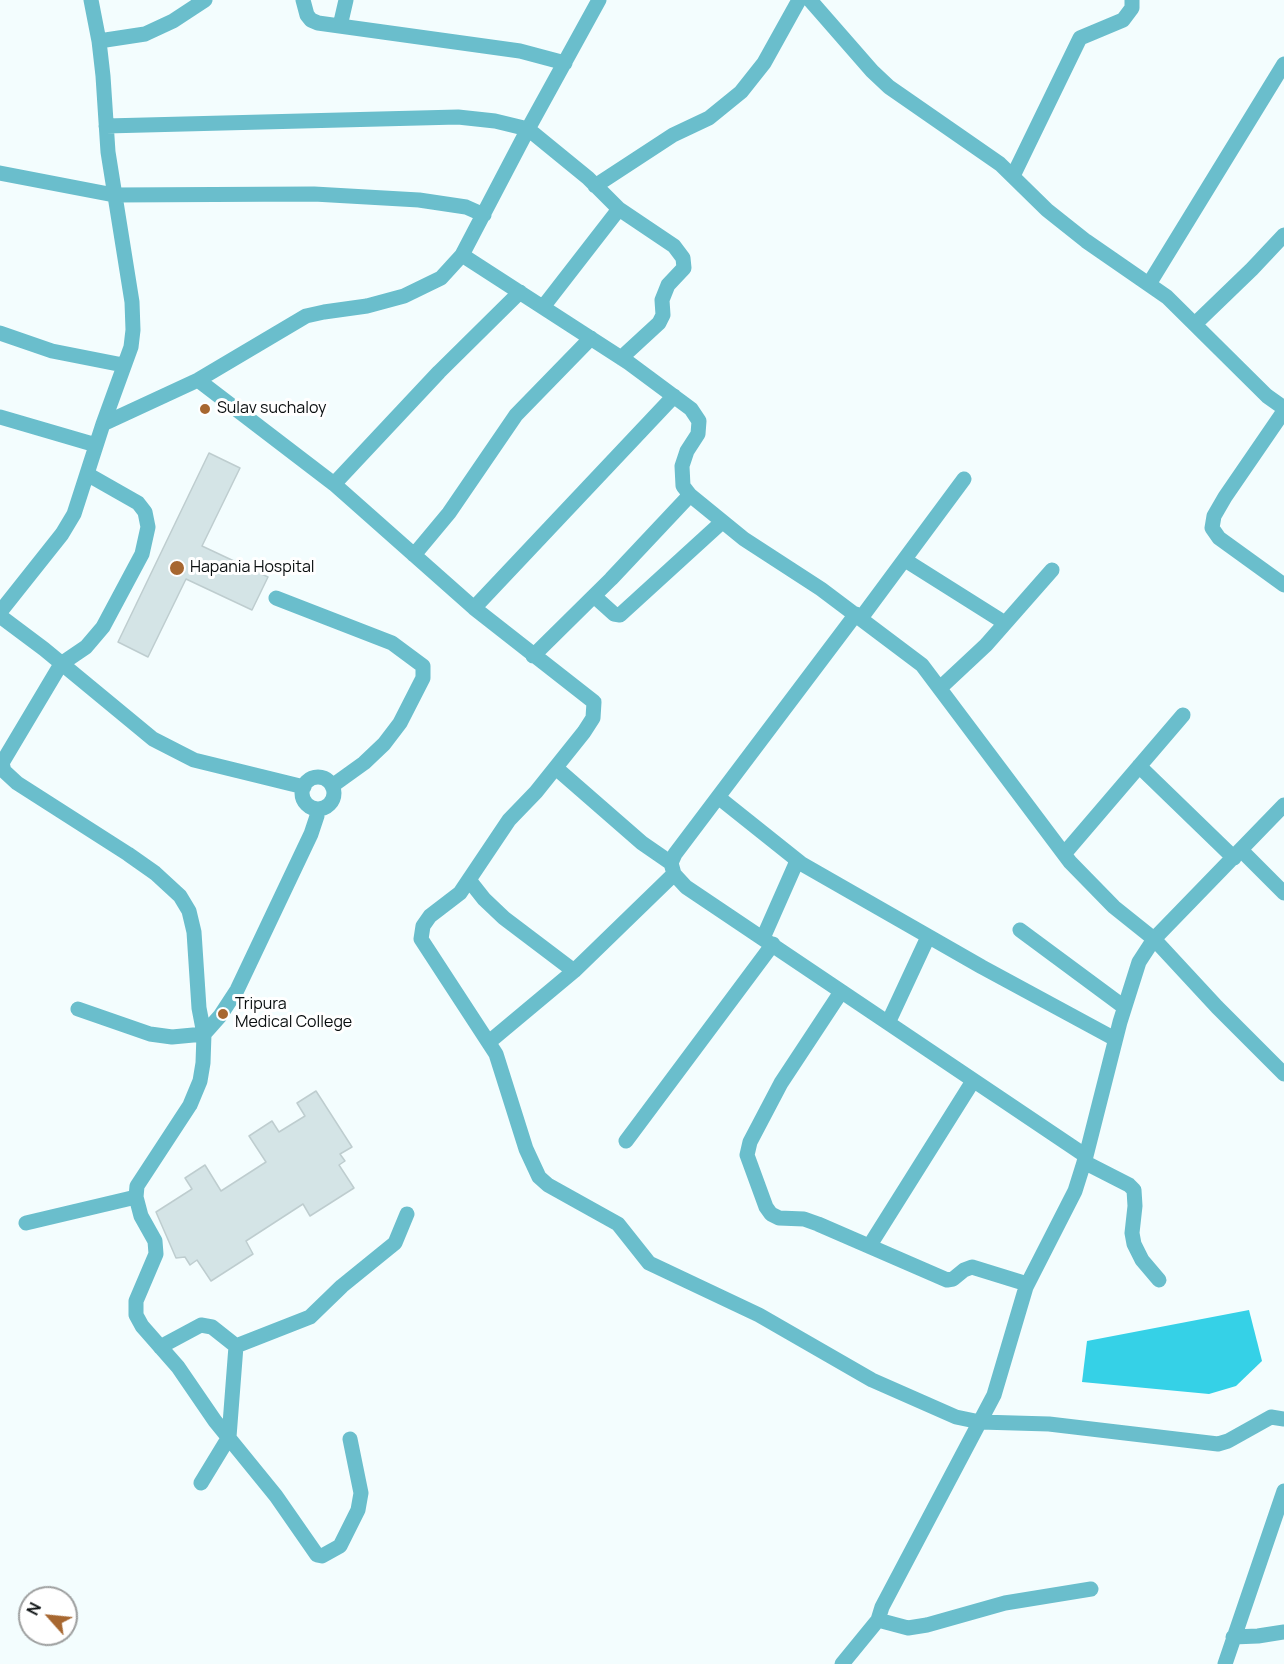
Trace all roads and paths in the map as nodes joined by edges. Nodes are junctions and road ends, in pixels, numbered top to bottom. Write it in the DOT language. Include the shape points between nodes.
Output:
graph roads {
  1 [pos="91,0"];
  2 [pos="303,0"];
  3 [pos="346,0"];
  4 [pos="599,0"];
  5 [pos="799,0"];
  6 [pos="810,0"];
  7 [pos="1132,0"];
  8 [pos="200,1"];
  9 [pos="340,26"];
  10 [pos="99,41"];
  11 [pos="565,63"];
  12 [pos="1284,64"];
  13 [pos="106,126"];
  14 [pos="528,129"];
  15 [pos="0,173"];
  16 [pos="1012,176"];
  17 [pos="596,186"];
  18 [pos="114,195"];
  19 [pos="618,209"];
  20 [pos="484,215"];
  21 [pos="1284,235"];
  22 [pos="462,255"];
  23 [pos="1149,284"];
  24 [pos="520,292"];
  25 [pos="543,307"];
  26 [pos="1196,324"];
  27 [pos="0,333"];
  28 [pos="591,338"];
  29 [pos="621,358"];
  30 [pos="123,365"];
  31 [pos="198,380"];
  32 [pos="674,396"];
  33 [pos="1284,410"];
  34 [pos="0,417"];
  35 [pos="103,424"];
  36 [pos="96,445"];
  37 [pos="87,474"];
  38 [pos="964,479"];
  39 [pos="334,484"];
  40 [pos="690,495"];
  41 [pos="722,522"];
  42 [pos="414,555"];
  43 [pos="905,560"];
  44 [pos="1052,570"];
  45 [pos="1284,585"];
  46 [pos="594,596"];
  47 [pos="276,598"];
  48 [pos="474,608"];
  49 [pos="0,614"];
  50 [pos="859,616"];
  51 [pos="1005,623"];
  52 [pos="533,656"];
  53 [pos="61,664"];
  54 [pos="940,688"];
  55 [pos="1183,715"];
  56 [pos="1138,766"];
  57 [pos="556,768"];
  58 [pos="332,786"];
  59 [pos="304,787"];
  60 [pos="718,796"];
  61 [pos="1284,806"];
  62 [pos="316,809"];
  63 [pos="1064,854"];
  64 [pos="1238,854"];
  65 [pos="797,861"];
  66 [pos="672,868"];
  67 [pos="469,880"];
  68 [pos="1284,893"];
  69 [pos="1020,930"];
  70 [pos="928,937"];
  71 [pos="1155,939"];
  72 [pos="768,941"];
  73 [pos="574,971"];
  74 [pos="841,992"];
  75 [pos="1124,1007"];
  76 [pos="78,1009"];
  77 [pos="888,1023"];
  78 [pos="204,1034"];
  79 [pos="1115,1039"];
  80 [pos="489,1042"];
  81 [pos="1284,1074"];
  82 [pos="973,1081"];
  83 [pos="626,1142"];
  84 [pos="1085,1159"];
  85 [pos="136,1197"];
  86 [pos="407,1214"];
  87 [pos="26,1223"];
  88 [pos="870,1245"];
  89 [pos="1159,1280"];
  90 [pos="1027,1284"];
  91 [pos="236,1346"];
  92 [pos="160,1347"];
  93 [pos="1284,1419"];
  94 [pos="980,1422"];
  95 [pos="229,1437"];
  96 [pos="350,1439"];
  97 [pos="201,1482"];
  98 [pos="1284,1491"];
  99 [pos="1091,1590"];
  100 [pos="878,1620"];
  101 [pos="1284,1632"];
  102 [pos="1233,1637"];
  103 [pos="842,1664"];
  104 [pos="1225,1664"];
  1 -- 10 [label="street"];
  2 -- 9 [label="street" via="311,20"];
  3 -- 9 [label="street"];
  4 -- 11 [label="street"];
  5 -- 17 [label="street" via="764,63 741,92 709,118 673,135"];
  6 -- 16 [label="street" via="889,87"];
  7 -- 16 [label="street" via="1132,8 1123,20 1080,38"];
  8 -- 10 [label="street" via="173,21 145,34"];
  9 -- 11 [label="street" via="520,51"];
  10 -- 13 [label="street"];
  11 -- 14 [label="street"];
  12 -- 23 [label="street"];
  13 -- 14 [label="street" via="458,117"];
  13 -- 18 [label="street"];
  14 -- 17 [label="street"];
  14 -- 20 [label="street"];
  15 -- 18 [label="street"];
  16 -- 23 [label="street" via="1086,241"];
  17 -- 19 [label="street"];
  18 -- 20 [label="street" via="314,194 419,200 466,207"];
  18 -- 30 [label="street" via="132,302 131,347"];
  19 -- 25 [label="street"];
  19 -- 29 [label="street" via="674,246 683,258 684,268 668,285 659,323"];
  20 -- 22 [label="street"];
  21 -- 26 [label="street"];
  22 -- 24 [label="street"];
  22 -- 31 [label="street" via="441,278 404,296 306,316"];
  23 -- 26 [label="street"];
  24 -- 25 [label="street"];
  24 -- 39 [label="street"];
  25 -- 28 [label="street"];
  26 -- 33 [label="street"];
  27 -- 30 [label="street" via="52,351"];
  28 -- 29 [label="street"];
  28 -- 42 [label="street" via="516,415 449,513"];
  29 -- 32 [label="street"];
  30 -- 35 [label="street"];
  31 -- 35 [label="street"];
  31 -- 39 [label="street"];
  32 -- 40 [label="street" via="699,421 698,434 682,466 683,486"];
  32 -- 48 [label="street"];
  33 -- 45 [label="street" via="1225,497 1212,528 1219,538"];
  34 -- 36 [label="street"];
  35 -- 36 [label="street"];
  36 -- 37 [label="street"];
  37 -- 49 [label="street" via="74,514 62,534"];
  37 -- 53 [label="street" via="138,503 148,527 142,554 103,627 86,647"];
  38 -- 43 [label="street"];
  39 -- 42 [label="street"];
  40 -- 41 [label="street"];
  40 -- 46 [label="street"];
  41 -- 46 [label="street" via="620,615"];
  41 -- 50 [label="street"];
  42 -- 48 [label="street"];
  43 -- 50 [label="street"];
  43 -- 51 [label="street"];
  44 -- 51 [label="street"];
  46 -- 52 [label="street"];
  47 -- 58 [label="street" via="392,643 423,666 423,678 400,723 384,744"];
  48 -- 52 [label="street"];
  49 -- 53 [label="street"];
  50 -- 54 [label="street" via="918,660"];
  50 -- 60 [label="street"];
  51 -- 54 [label="street"];
  52 -- 57 [label="street" via="594,702 593,718"];
  53 -- 59 [label="street" via="153,739 194,760"];
  53 -- 78 [label="street" via="6,754 4,771 128,854 180,896 194,932"];
  54 -- 63 [label="street"];
  55 -- 56 [label="street"];
  56 -- 63 [label="street"];
  56 -- 64 [label="street"];
  57 -- 66 [label="street"];
  57 -- 67 [label="street" via="509,820"];
  58 -- 59 [label="street" via="321,777 311,779"];
  58 -- 62 [label="street" via="333,800"];
  59 -- 62 [label="street" via="304,801"];
  60 -- 65 [label="street"];
  60 -- 66 [label="street" via="675,854"];
  61 -- 64 [label="street"];
  62 -- 78 [label="street" via="311,834 237,990"];
  63 -- 71 [label="street" via="1114,907"];
  64 -- 68 [label="street"];
  64 -- 71 [label="street"];
  65 -- 70 [label="street"];
  65 -- 72 [label="street"];
  66 -- 72 [label="street" via="686,886"];
  66 -- 73 [label="street"];
  67 -- 73 [label="street" via="504,918"];
  67 -- 80 [label="street" via="460,893 430,916 421,939"];
  69 -- 75 [label="street"];
  70 -- 77 [label="street"];
  70 -- 79 [label="street"];
  71 -- 75 [label="street" via="1139,962"];
  71 -- 81 [label="street"];
  72 -- 74 [label="street"];
  72 -- 83 [label="street"];
  73 -- 80 [label="street"];
  74 -- 77 [label="street"];
  74 -- 88 [label="street" via="782,1083 747,1155 771,1214 804,1219"];
  75 -- 79 [label="street"];
  76 -- 78 [label="street" via="150,1035"];
  77 -- 82 [label="street"];
  78 -- 85 [label="street" via="200,1081 190,1105 137,1186"];
  79 -- 84 [label="street"];
  80 -- 94 [label="street" via="539,1177 618,1224 648,1263 759,1315 872,1380 956,1417"];
  82 -- 84 [label="street"];
  82 -- 88 [label="street"];
  84 -- 89 [label="street" via="1134,1190 1134,1244"];
  84 -- 90 [label="street" via="1075,1191"];
  85 -- 87 [label="street"];
  85 -- 92 [label="street" via="155,1241 156,1254 136,1301 136,1315"];
  86 -- 91 [label="street" via="395,1243 310,1317"];
  88 -- 90 [label="street" via="947,1280 972,1267"];
  90 -- 94 [label="street" via="994,1395"];
  91 -- 92 [label="street" via="212,1327 201,1325"];
  91 -- 95 [label="street"];
  92 -- 95 [label="street"];
  93 -- 94 [label="street" via="1271,1417 1218,1444 1049,1424"];
  94 -- 100 [label="street"];
  95 -- 96 [label="street" via="317,1555 322,1556 340,1546 358,1510 361,1493"];
  95 -- 97 [label="street"];
  98 -- 102 [label="street"];
  99 -- 100 [label="street" via="1005,1604 917,1627"];
  100 -- 103 [label="street"];
  101 -- 102 [label="street"];
  102 -- 104 [label="street"];
}
